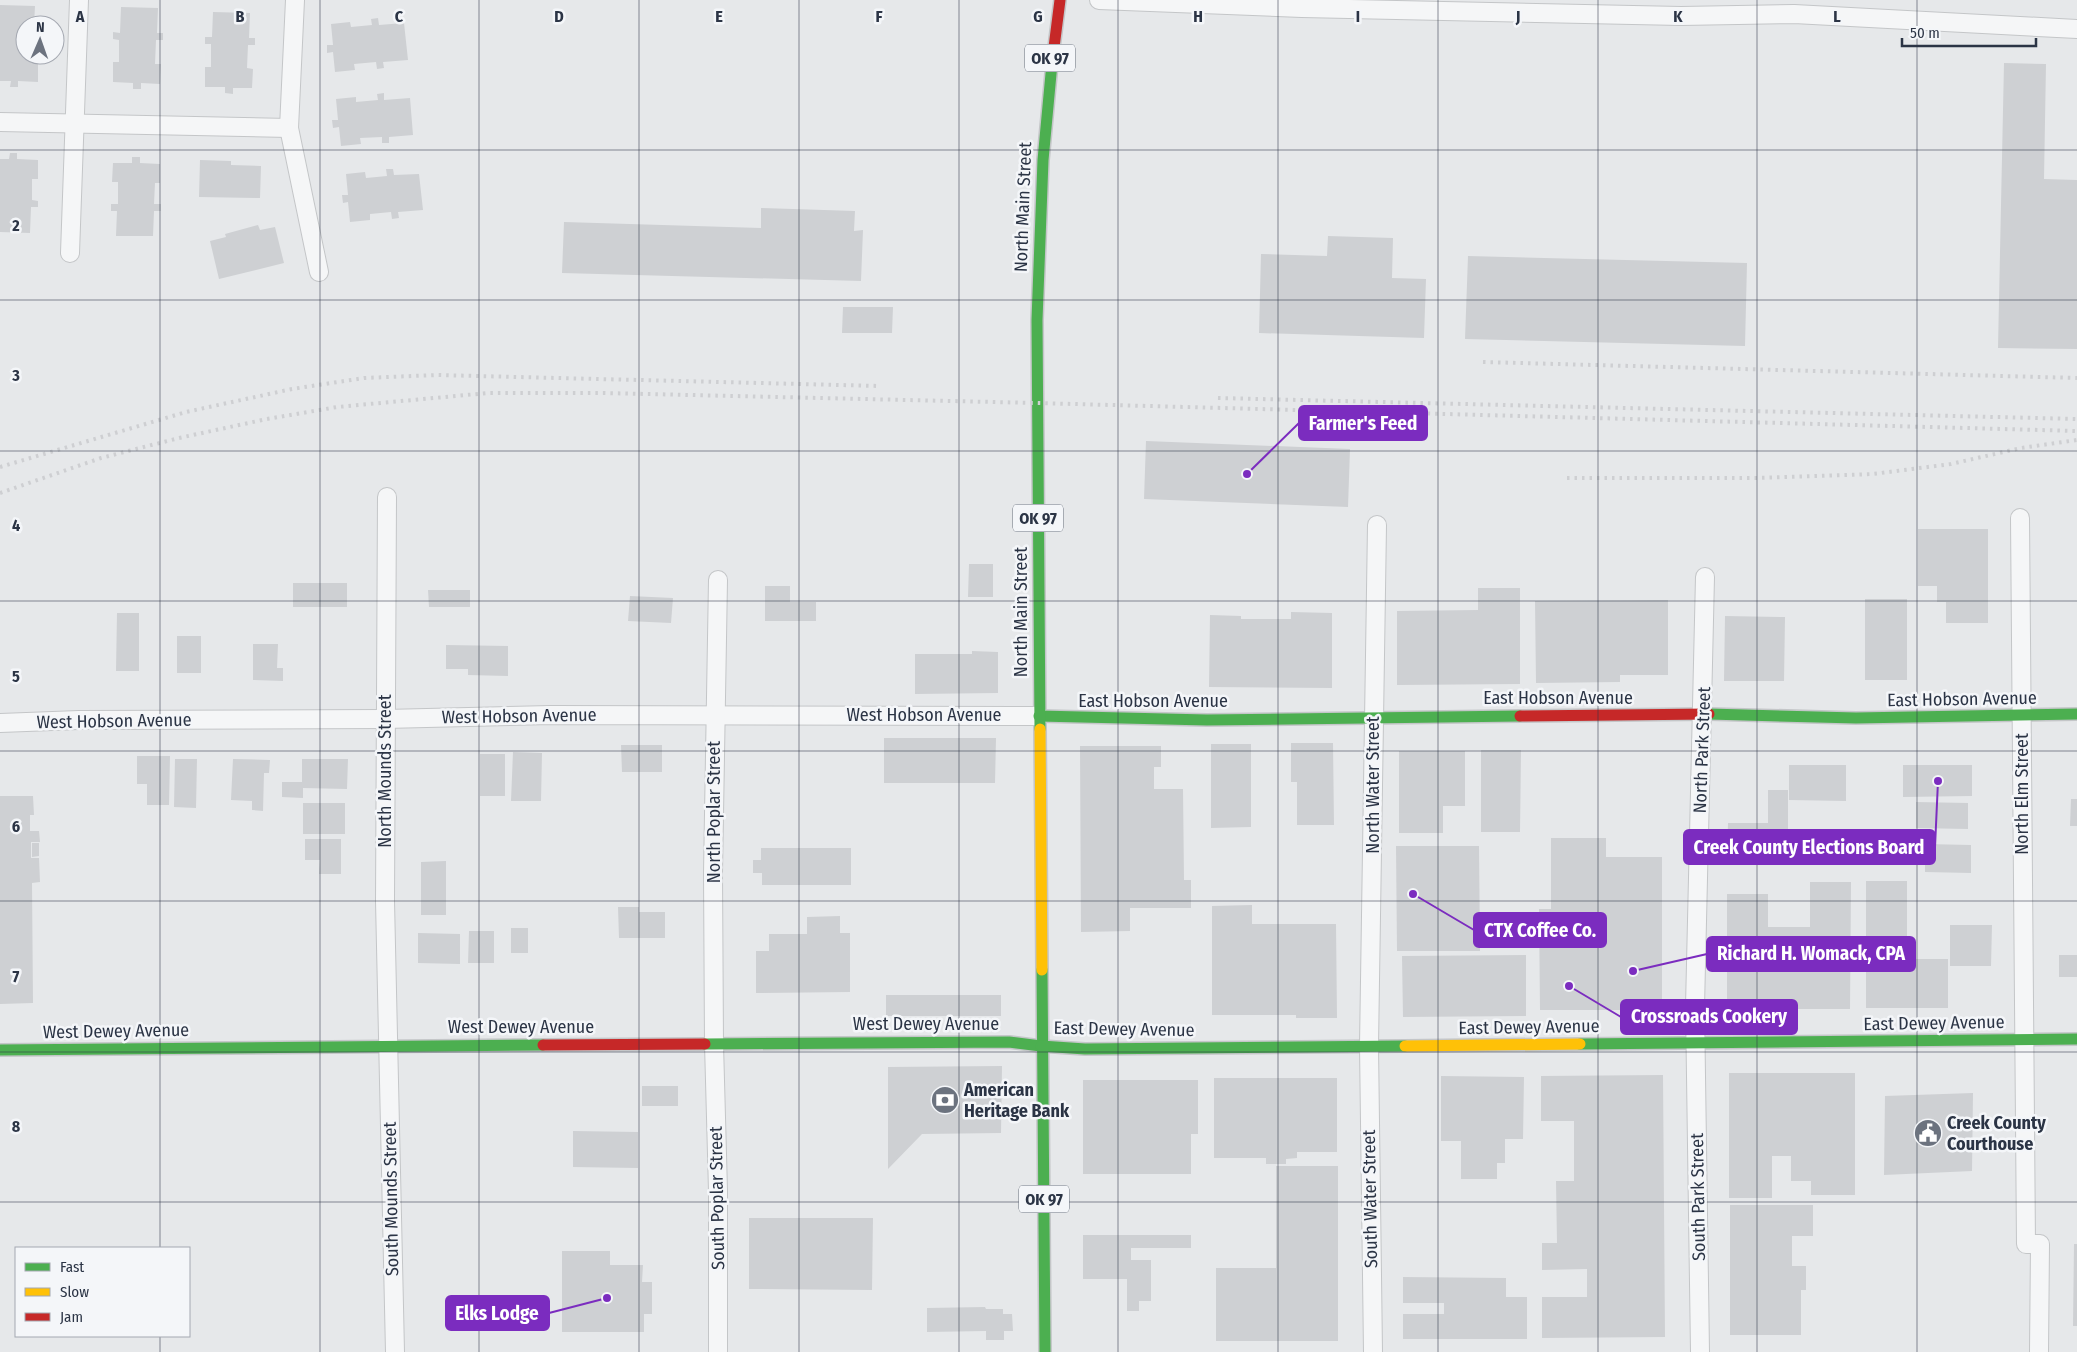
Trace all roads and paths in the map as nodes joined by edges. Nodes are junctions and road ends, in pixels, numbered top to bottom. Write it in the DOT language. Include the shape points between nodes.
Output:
graph roads {
  1 [pos="79,0"];
  2 [pos="295,0"];
  3 [pos="1060,0"];
  4 [pos="1098,0"];
  5 [pos="1681,8"];
  6 [pos="2077,28"];
  7 [pos="0,122"];
  8 [pos="74,124"];
  9 [pos="289,128"];
  10 [pos="70,253"];
  11 [pos="319,272"];
  12 [pos="387,497"];
  13 [pos="2020,518"];
  14 [pos="1377,525"];
  15 [pos="1705,577"];
  16 [pos="718,580"];
  17 [pos="1704,714"];
  18 [pos="2077,714"];
  19 [pos="714,716"];
  20 [pos="1039,716"];
  21 [pos="2021,716"];
  22 [pos="1373,717"];
  23 [pos="385,719"];
  24 [pos="0,723"];
  25 [pos="2024,1039"];
  26 [pos="2077,1039"];
  27 [pos="1696,1042"];
  28 [pos="714,1044"];
  29 [pos="388,1046"];
  30 [pos="1041,1046"];
  31 [pos="1369,1046"];
  32 [pos="0,1050"];
  33 [pos="395,1352"];
  34 [pos="718,1352"];
  35 [pos="1045,1352"];
  36 [pos="1373,1352"];
  37 [pos="1700,1352"];
  38 [pos="2039,1352"];
  1 -- 8 [label="street"];
  2 -- 9 [label="street"];
  3 -- 20 [label="main road, North Main Street / OK 97" via="1050,58 1036,320"];
  4 -- 5 [label="street" via="1302,8"];
  5 -- 6 [label="street"];
  7 -- 8 [label="street"];
  8 -- 9 [label="street"];
  8 -- 10 [label="street"];
  9 -- 11 [label="street"];
  12 -- 23 [label="street, North Mounds Street"];
  13 -- 21 [label="street, North Elm Street"];
  14 -- 22 [label="street, North Water Street"];
  15 -- 17 [label="street, North Park Street"];
  16 -- 19 [label="street, North Poplar Street"];
  17 -- 21 [label="main road, East Hobson Avenue" via="1856,718"];
  17 -- 22 [label="main road, East Hobson Avenue"];
  17 -- 27 [label="street, North Park Street"];
  18 -- 21 [label="main road, East Hobson Avenue"];
  19 -- 20 [label="street, West Hobson Avenue"];
  19 -- 23 [label="street, West Hobson Avenue"];
  19 -- 28 [label="street, North Poplar Street"];
  20 -- 22 [label="main road, East Hobson Avenue" via="1207,720"];
  20 -- 30 [label="main road, North Main Street / OK 97"];
  21 -- 25 [label="street, North Elm Street"];
  22 -- 31 [label="street, North Water Street"];
  23 -- 24 [label="street, West Hobson Avenue"];
  23 -- 29 [label="street, North Mounds Street"];
  25 -- 26 [label="main road, East Dewey Avenue"];
  25 -- 27 [label="main road, East Dewey Avenue"];
  25 -- 38 [label="street, North Elm Street" via="2026,1244 2040,1244"];
  27 -- 31 [label="main road, East Dewey Avenue"];
  27 -- 37 [label="street, South Park Street"];
  28 -- 29 [label="main road, West Dewey Avenue"];
  28 -- 30 [label="main road, West Dewey Avenue" via="1009,1042"];
  28 -- 34 [label="street, South Poplar Street"];
  29 -- 32 [label="main road, West Dewey Avenue"];
  29 -- 33 [label="street, South Mounds Street"];
  30 -- 31 [label="main road, East Dewey Avenue" via="1077,1049"];
  30 -- 35 [label="main road, OK 97"];
  31 -- 36 [label="street, South Water Street"];
}
